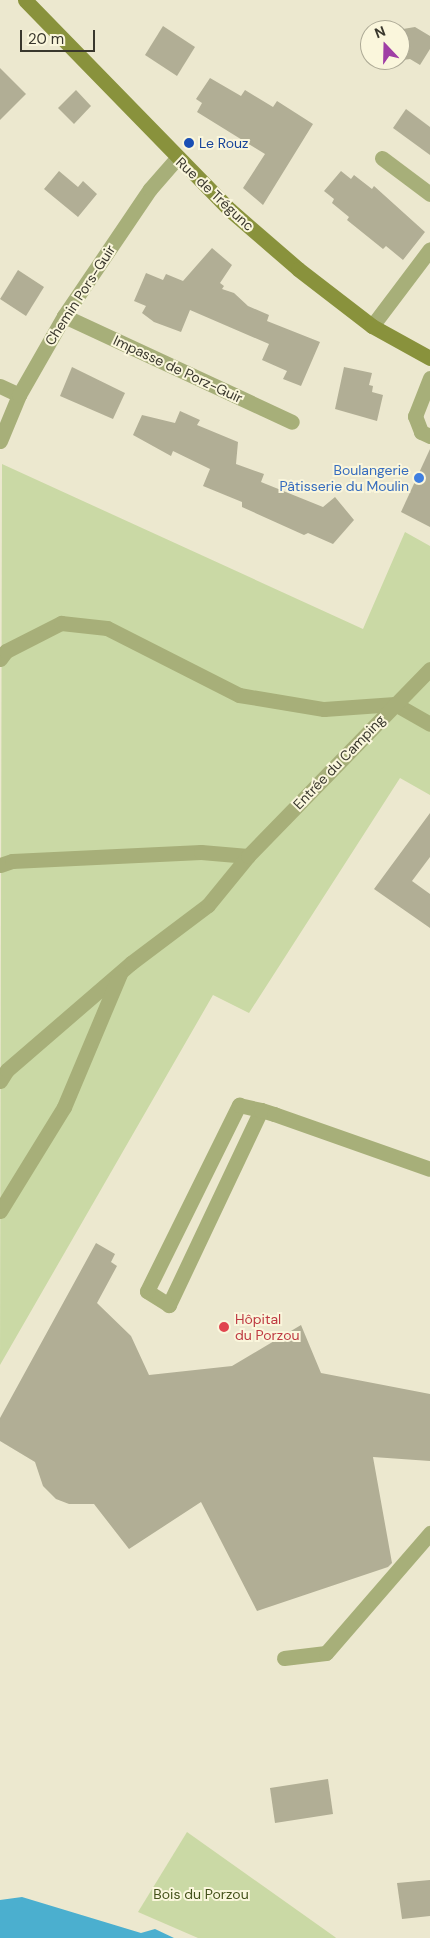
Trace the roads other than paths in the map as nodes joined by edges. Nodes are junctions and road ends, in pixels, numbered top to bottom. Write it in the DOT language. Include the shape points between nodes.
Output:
graph roads {
  1 [pos="24,0"];
  2 [pos="177,158"];
  3 [pos="382,158"];
  4 [pos="430,194"];
  5 [pos="430,250"];
  6 [pos="64,316"];
  7 [pos="372,326"];
  8 [pos="430,358"];
  9 [pos="430,378"];
  10 [pos="0,386"];
  11 [pos="19,396"];
  12 [pos="292,422"];
  13 [pos="430,436"];
  14 [pos="0,441"];
  15 [pos="0,659"];
  16 [pos="430,668"];
  17 [pos="395,704"];
  18 [pos="430,724"];
  19 [pos="248,856"];
  20 [pos="0,865"];
  21 [pos="121,971"];
  22 [pos="0,1081"];
  23 [pos="261,1110"];
  24 [pos="430,1170"];
  25 [pos="0,1210"];
  26 [pos="430,1533"];
  27 [pos="284,1658"];
  1 -- 2 [label="main road, Rue de Trégunc"];
  2 -- 6 [label="street, Chemin Pors-Guir" via="150,189"];
  2 -- 7 [label="main road, Rue de Trégunc" via="298,269"];
  3 -- 4 [label="street"];
  5 -- 7 [label="street"];
  6 -- 11 [label="street, Chemin Pors-Guir"];
  6 -- 12 [label="street, Impasse de Porz-Guir"];
  7 -- 8 [label="main road, Rue de Trégunc"];
  9 -- 13 [label="street" via="415,416 421,432"];
  10 -- 11 [label="street"];
  11 -- 14 [label="street, Chemin Pors-Guir"];
  15 -- 17 [label="street" via="6,651 61,623 107,628 239,694 324,709"];
  16 -- 17 [label="street, Entrée du Camping"];
  17 -- 18 [label="street"];
  17 -- 19 [label="street, Entrée du Camping"];
  19 -- 20 [label="street" via="201,852 12,861"];
  19 -- 21 [label="street, Entrée du Camping" via="208,905"];
  21 -- 22 [label="street, Entrée du Camping" via="7,1070"];
  21 -- 25 [label="street" via="64,1107"];
  23 -- 23 [label="street" via="239,1105 147,1291 169,1305"];
  23 -- 24 [label="street"];
  26 -- 27 [label="street" via="326,1653"];
}
